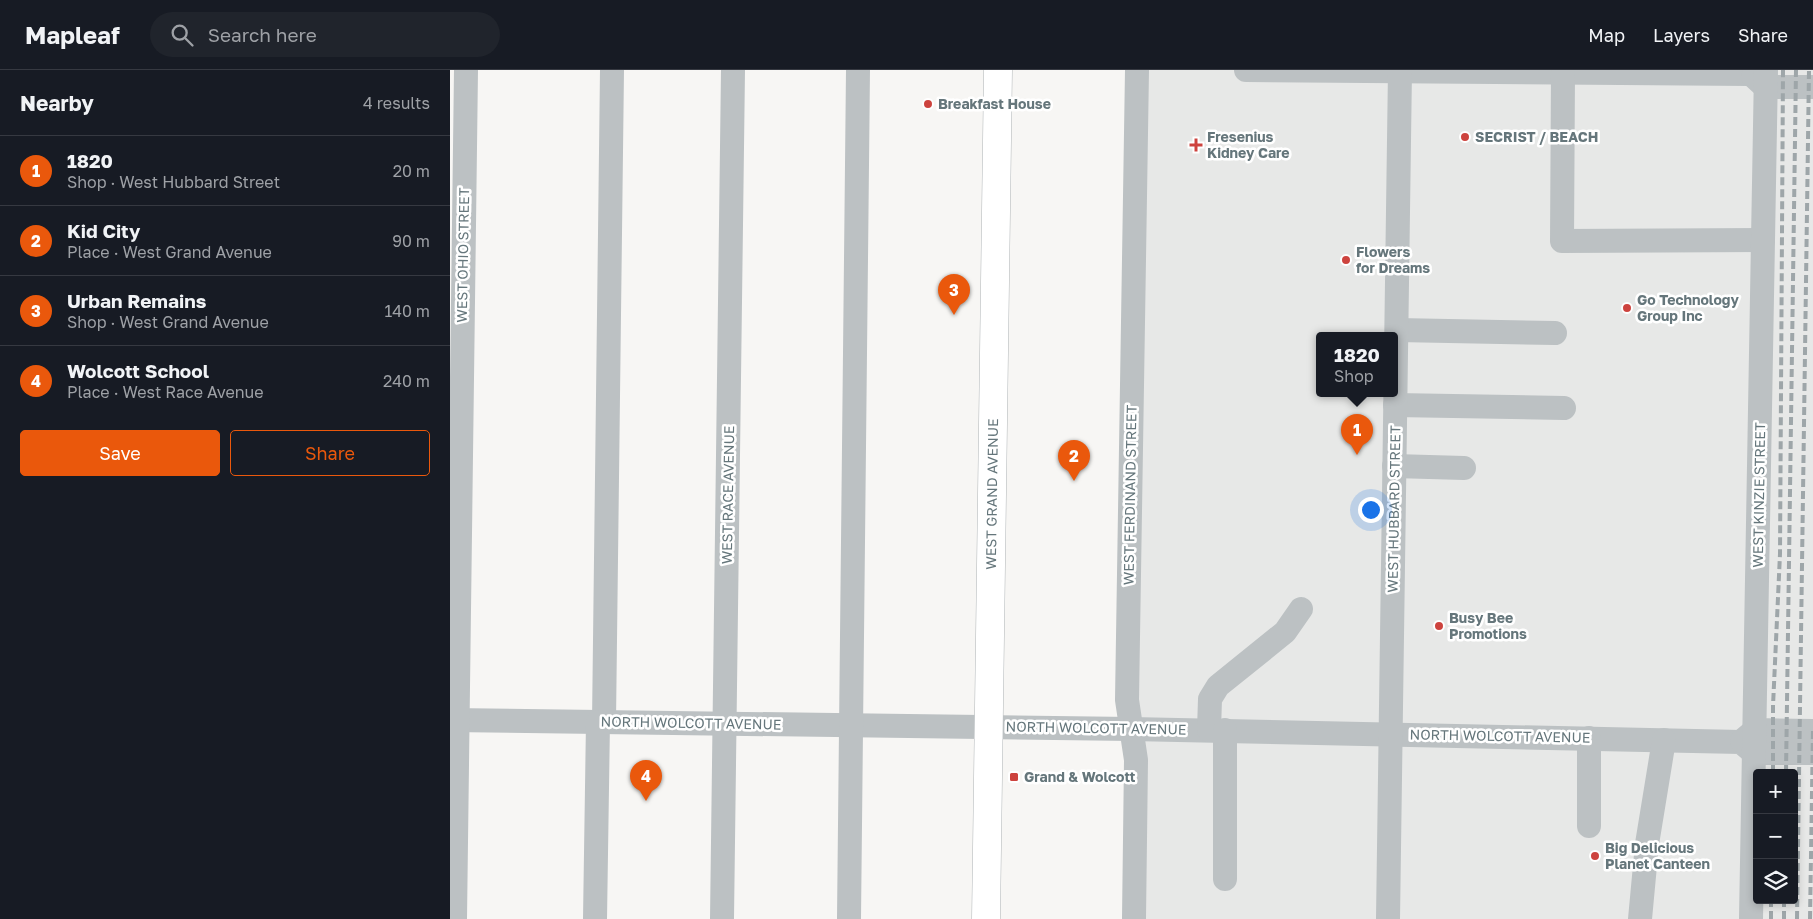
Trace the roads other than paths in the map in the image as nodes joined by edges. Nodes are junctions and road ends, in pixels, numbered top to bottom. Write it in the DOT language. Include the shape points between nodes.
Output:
graph roads {
  1 [pos="466,70"];
  2 [pos="612,70"];
  3 [pos="733,70"];
  4 [pos="858,70"];
  5 [pos="998,70"];
  6 [pos="1138,70"];
  7 [pos="1246,70"];
  8 [pos="1400,71"];
  9 [pos="1563,73"];
  10 [pos="1759,75"];
  11 [pos="1813,87"];
  12 [pos="458,129"];
  13 [pos="1763,240"];
  14 [pos="1396,330"];
  15 [pos="1555,333"];
  16 [pos="1395,397"];
  17 [pos="1395,405"];
  18 [pos="1564,408"];
  19 [pos="1394,466"];
  20 [pos="1464,468"];
  21 [pos="1301,609"];
  22 [pos="454,720"];
  23 [pos="601,722"];
  24 [pos="725,723"];
  25 [pos="852,725"];
  26 [pos="988,727"];
  27 [pos="1131,729"];
  28 [pos="1217,730"];
  29 [pos="1813,731"];
  30 [pos="1390,734"];
  31 [pos="1589,738"];
  32 [pos="1664,740"];
  33 [pos="1750,742"];
  34 [pos="1813,753"];
  35 [pos="1589,826"];
  36 [pos="1225,879"];
  37 [pos="455,919"];
  38 [pos="594,919"];
  39 [pos="722,919"];
  40 [pos="849,919"];
  41 [pos="986,919"];
  42 [pos="1134,919"];
  43 [pos="1388,919"];
  44 [pos="1640,919"];
  45 [pos="1751,919"];
  1 -- 12 [label="street, WEST OHIO STREET"];
  2 -- 23 [label="street"];
  3 -- 24 [label="street, WEST RACE AVENUE"];
  4 -- 25 [label="street"];
  5 -- 26 [label="main road, WEST GRAND AVENUE"];
  6 -- 27 [label="street, WEST FERDINAND STREET" via="1127,700"];
  7 -- 8 [label="street"];
  8 -- 9 [label="street"];
  8 -- 14 [label="street, WEST HUBBARD STREET"];
  9 -- 10 [label="street"];
  9 -- 13 [label="street" via="1562,241"];
  10 -- 11 [label="street"];
  10 -- 13 [label="street, WEST KINZIE STREET"];
  12 -- 22 [label="street, WEST OHIO STREET"];
  13 -- 33 [label="street, WEST KINZIE STREET"];
  14 -- 15 [label="street"];
  16 -- 17 [label="street, WEST HUBBARD STREET"];
  17 -- 18 [label="street"];
  17 -- 19 [label="street, WEST HUBBARD STREET"];
  19 -- 20 [label="street"];
  19 -- 30 [label="street, WEST HUBBARD STREET"];
  21 -- 28 [label="street" via="1285,632 1218,686 1210,699"];
  22 -- 23 [label="street, NORTH WOLCOTT AVENUE"];
  22 -- 37 [label="street, WEST OHIO STREET"];
  23 -- 24 [label="street, NORTH WOLCOTT AVENUE"];
  23 -- 38 [label="street"];
  24 -- 25 [label="street, NORTH WOLCOTT AVENUE"];
  24 -- 39 [label="street, WEST RACE AVENUE"];
  25 -- 26 [label="street, NORTH WOLCOTT AVENUE"];
  25 -- 40 [label="street"];
  26 -- 27 [label="street, NORTH WOLCOTT AVENUE"];
  26 -- 41 [label="main road, WEST GRAND AVENUE"];
  27 -- 28 [label="street, NORTH WOLCOTT AVENUE"];
  27 -- 42 [label="street, WEST FERDINAND STREET" via="1136,760"];
  28 -- 30 [label="street, NORTH WOLCOTT AVENUE"];
  28 -- 36 [label="street"];
  29 -- 33 [label="street, NORTH WOLCOTT AVENUE"];
  30 -- 31 [label="street, NORTH WOLCOTT AVENUE"];
  30 -- 43 [label="street, WEST HUBBARD STREET"];
  31 -- 32 [label="street, NORTH WOLCOTT AVENUE"];
  31 -- 35 [label="street"];
  32 -- 33 [label="street, NORTH WOLCOTT AVENUE"];
  32 -- 44 [label="street" via="1647,844"];
  33 -- 34 [label="street, NORTH WOLCOTT AVENUE"];
  33 -- 45 [label="street, WEST KINZIE STREET"];
}
